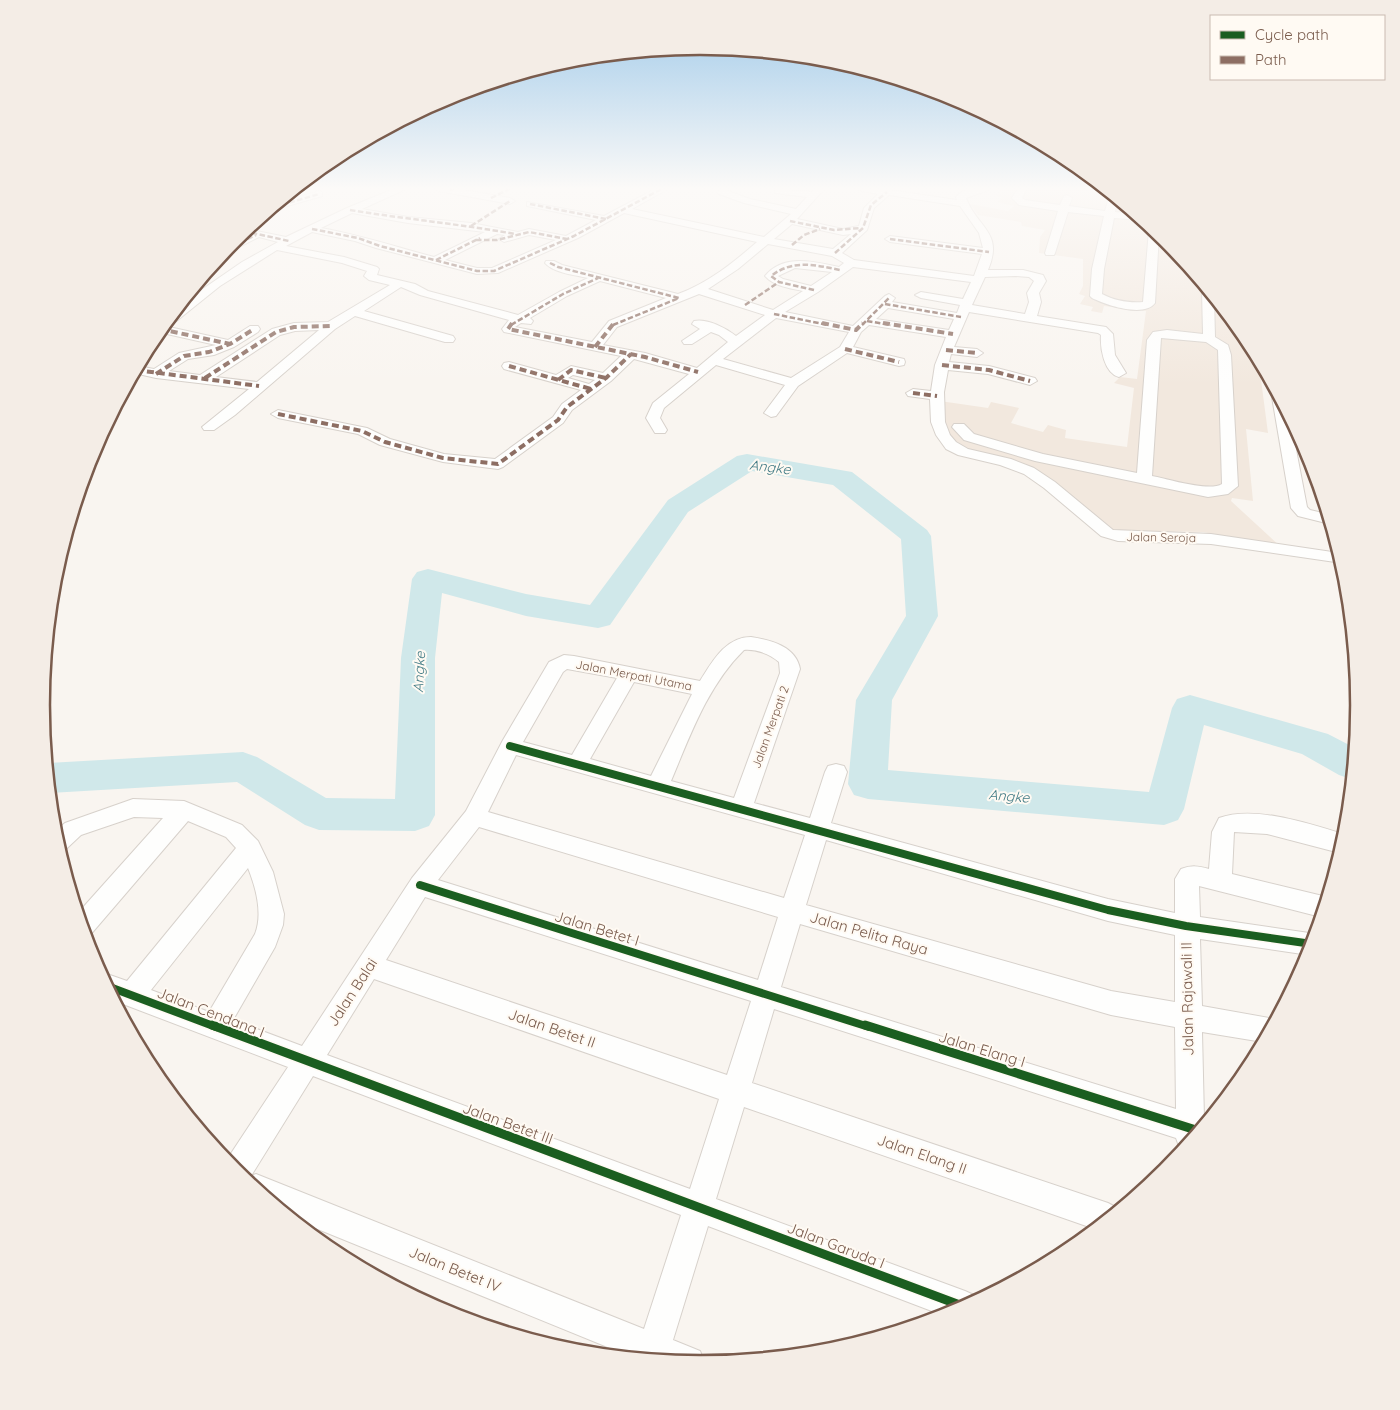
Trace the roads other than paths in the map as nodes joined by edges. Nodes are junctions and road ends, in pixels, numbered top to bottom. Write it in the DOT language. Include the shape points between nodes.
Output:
graph roads {
  1 [pos="835,253"];
  2 [pos="266,254"];
  3 [pos="312,254"];
  4 [pos="411,254"];
  5 [pos="448,254"];
  6 [pos="533,254"];
  7 [pos="751,254"];
  8 [pos="971,254"];
  9 [pos="993,254"];
  10 [pos="1101,254"];
  11 [pos="1152,254"];
  12 [pos="994,258"];
  13 [pos="436,260"];
  14 [pos="550,263"];
  15 [pos="1036,265"];
  16 [pos="845,267"];
  17 [pos="980,276"];
  18 [pos="598,278"];
  19 [pos="779,282"];
  20 [pos="399,284"];
  21 [pos="699,290"];
  22 [pos="814,290"];
  23 [pos="921,295"];
  24 [pos="680,298"];
  25 [pos="1208,300"];
  26 [pos="745,305"];
  27 [pos="965,309"];
  28 [pos="183,311"];
  29 [pos="354,312"];
  30 [pos="774,314"];
  31 [pos="1030,318"];
  32 [pos="518,319"];
  33 [pos="867,321"];
  34 [pos="698,324"];
  35 [pos="331,326"];
  36 [pos="549,326"];
  37 [pos="711,327"];
  38 [pos="254,329"];
  39 [pos="170,330"];
  40 [pos="856,330"];
  41 [pos="953,334"];
  42 [pos="449,339"];
  43 [pos="1210,339"];
  44 [pos="688,341"];
  45 [pos="737,343"];
  46 [pos="230,344"];
  47 [pos="595,347"];
  48 [pos="845,349"];
  49 [pos="946,350"];
  50 [pos="631,354"];
  51 [pos="977,354"];
  52 [pos="716,361"];
  53 [pos="899,362"];
  54 [pos="509,366"];
  55 [pos="942,366"];
  56 [pos="143,371"];
  57 [pos="698,372"];
  58 [pos="1119,373"];
  59 [pos="156,374"];
  60 [pos="205,378"];
  61 [pos="606,378"];
  62 [pos="558,380"];
  63 [pos="1030,381"];
  64 [pos="793,383"];
  65 [pos="259,386"];
  66 [pos="591,389"];
  67 [pos="913,393"];
  68 [pos="937,396"];
  69 [pos="771,413"];
  70 [pos="278,414"];
  71 [pos="1283,419"];
  72 [pos="209,427"];
  73 [pos="958,428"];
  74 [pos="660,430"];
  75 [pos="1144,479"];
  76 [pos="1322,517"];
  77 [pos="1333,557"];
  78 [pos="629,674"];
  79 [pos="703,689"];
  80 [pos="510,746"];
  81 [pos="577,764"];
  82 [pos="836,772"];
  83 [pos="658,785"];
  84 [pos="741,808"];
  85 [pos="184,810"];
  86 [pos="474,817"];
  87 [pos="818,828"];
  88 [pos="63,837"];
  89 [pos="1336,842"];
  90 [pos="250,848"];
  91 [pos="1220,881"];
  92 [pos="420,886"];
  93 [pos="1318,906"];
  94 [pos="792,911"];
  95 [pos="87,921"];
  96 [pos="1186,926"];
  97 [pos="1305,943"];
  98 [pos="369,966"];
  99 [pos="116,989"];
  100 [pos="132,995"];
  101 [pos="766,995"];
  102 [pos="1188,1017"];
  103 [pos="215,1026"];
  104 [pos="1264,1029"];
  105 [pos="307,1061"];
  106 [pos="736,1091"];
  107 [pos="1193,1129"];
  108 [pos="1190,1132"];
  109 [pos="241,1166"];
  110 [pos="274,1197"];
  111 [pos="699,1208"];
  112 [pos="1102,1216"];
  113 [pos="955,1303"];
  114 [pos="650,1353"];
  115 [pos="652,1354"];
  1 -- 16 [label="street"];
  2 -- 28 [label="street" via="222,280"];
  3 -- 20 [label="street" via="373,269 372,278"];
  4 -- 13 [label="street"];
  5 -- 13 [label="street"];
  6 -- 13 [label="street" via="494,271 477,271"];
  7 -- 21 [label="street"];
  8 -- 12 [label="street"];
  9 -- 12 [label="street"];
  10 -- 11 [label="street" via="1096,296 1132,306 1149,303"];
  12 -- 15 [label="street"];
  12 -- 17 [label="street"];
  14 -- 18 [label="street"];
  16 -- 17 [label="street"];
  16 -- 19 [label="street" via="797,263 771,276"];
  16 -- 22 [label="street"];
  17 -- 27 [label="street"];
  17 -- 31 [label="street" via="1011,271 1039,277"];
  18 -- 24 [label="street"];
  18 -- 32 [label="street"];
  19 -- 22 [label="street"];
  19 -- 26 [label="street"];
  20 -- 29 [label="street"];
  20 -- 32 [label="street"];
  21 -- 24 [label="street"];
  21 -- 26 [label="street"];
  22 -- 30 [label="street"];
  23 -- 27 [label="street"];
  24 -- 47 [label="street" via="623,319 609,329"];
  25 -- 43 [label="street"];
  26 -- 30 [label="street"];
  27 -- 31 [label="street"];
  27 -- 33 [label="street" via="887,301"];
  27 -- 41 [label="street"];
  29 -- 35 [label="street"];
  29 -- 42 [label="street"];
  30 -- 40 [label="street"];
  30 -- 45 [label="street"];
  31 -- 58 [label="street" via="1106,332 1105,347"];
  32 -- 36 [label="street"];
  32 -- 47 [label="street" via="508,329"];
  33 -- 40 [label="street"];
  33 -- 41 [label="street"];
  34 -- 37 [label="street"];
  35 -- 60 [label="street" via="294,327 276,332"];
  35 -- 65 [label="street"];
  37 -- 44 [label="street"];
  37 -- 45 [label="street"];
  38 -- 46 [label="street"];
  39 -- 46 [label="street"];
  40 -- 48 [label="street"];
  41 -- 49 [label="street"];
  43 -- 75 [label="street" via="1167,334 1157,335 1153,340"];
  43 -- 75 [label="street" via="1224,348 1225,355 1230,486 1222,491 1208,492"];
  45 -- 52 [label="street"];
  46 -- 59 [label="street" via="184,356"];
  47 -- 50 [label="street"];
  48 -- 53 [label="street"];
  48 -- 64 [label="street"];
  49 -- 51 [label="street"];
  49 -- 55 [label="street"];
  50 -- 57 [label="street"];
  50 -- 61 [label="street"];
  52 -- 57 [label="street"];
  52 -- 64 [label="street"];
  54 -- 62 [label="street"];
  55 -- 63 [label="street" via="989,370"];
  55 -- 68 [label="street"];
  56 -- 59 [label="street"];
  57 -- 74 [label="street" via="658,406 653,418"];
  59 -- 60 [label="street"];
  60 -- 65 [label="street"];
  61 -- 62 [label="street" via="571,370"];
  61 -- 66 [label="street"];
  62 -- 66 [label="street"];
  64 -- 69 [label="street"];
  65 -- 72 [label="street"];
  66 -- 70 [label="street" via="567,407 558,420 503,462 490,465 443,458 386,442 362,431"];
  67 -- 68 [label="street"];
  68 -- 77 [label="street, Jalan Seroja" via="940,430 947,443 962,452 1030,471 1107,533 1225,540"];
  71 -- 76 [label="street" via="1299,508 1304,513"];
  73 -- 75 [label="street" via="969,437 1040,458"];
  78 -- 79 [label="street, Jalan Merpati Utama"];
  78 -- 80 [label="street, Jalan Merpati Utama" via="564,662 556,667"];
  78 -- 81 [label="street"];
  79 -- 83 [label="street"];
  79 -- 84 [label="street, Jalan Merpati 2" via="737,647 746,644 776,651 790,664 790,673"];
  80 -- 81 [label="street"];
  80 -- 86 [label="street, Jalan Merpati Utama"];
  81 -- 83 [label="street"];
  82 -- 87 [label="street"];
  83 -- 84 [label="street"];
  84 -- 87 [label="street"];
  85 -- 88 [label="street" via="133,808 73,829"];
  85 -- 90 [label="street" via="234,831"];
  85 -- 95 [label="street"];
  86 -- 92 [label="street, Jalan Balai"];
  86 -- 94 [label="street, Jalan Pelita Raya"];
  87 -- 94 [label="street"];
  87 -- 96 [label="street" via="1108,910"];
  89 -- 91 [label="street" via="1236,820 1227,824 1223,832"];
  90 -- 100 [label="street"];
  90 -- 103 [label="street" via="261,872 272,914 271,926"];
  91 -- 93 [label="street, Jalan Rajawali II"];
  91 -- 96 [label="street, Jalan Rajawali II" via="1189,876"];
  92 -- 98 [label="street, Jalan Balai"];
  92 -- 101 [label="street, Jalan Betet I"];
  94 -- 101 [label="street"];
  94 -- 102 [label="street, Jalan Pelita Raya" via="1111,1003"];
  96 -- 97 [label="street"];
  96 -- 102 [label="street, Jalan Rajawali II"];
  98 -- 105 [label="street, Jalan Balai"];
  98 -- 106 [label="street, Jalan Betet II"];
  99 -- 100 [label="street, Jalan Cendana I"];
  100 -- 103 [label="street, Jalan Cendana I"];
  101 -- 106 [label="street"];
  101 -- 108 [label="street, Jalan Elang I"];
  102 -- 104 [label="street, Jalan Pelita Raya"];
  102 -- 107 [label="street, Jalan Rajawali II"];
  103 -- 105 [label="street, Jalan Cendana I"];
  105 -- 109 [label="street, Jalan Balai"];
  105 -- 111 [label="street, Jalan Betet III"];
  106 -- 111 [label="street"];
  106 -- 112 [label="street, Jalan Elang II"];
  110 -- 114 [label="street, Jalan Betet IV"];
  111 -- 113 [label="street, Jalan Garuda I"];
  111 -- 115 [label="street"];
}
